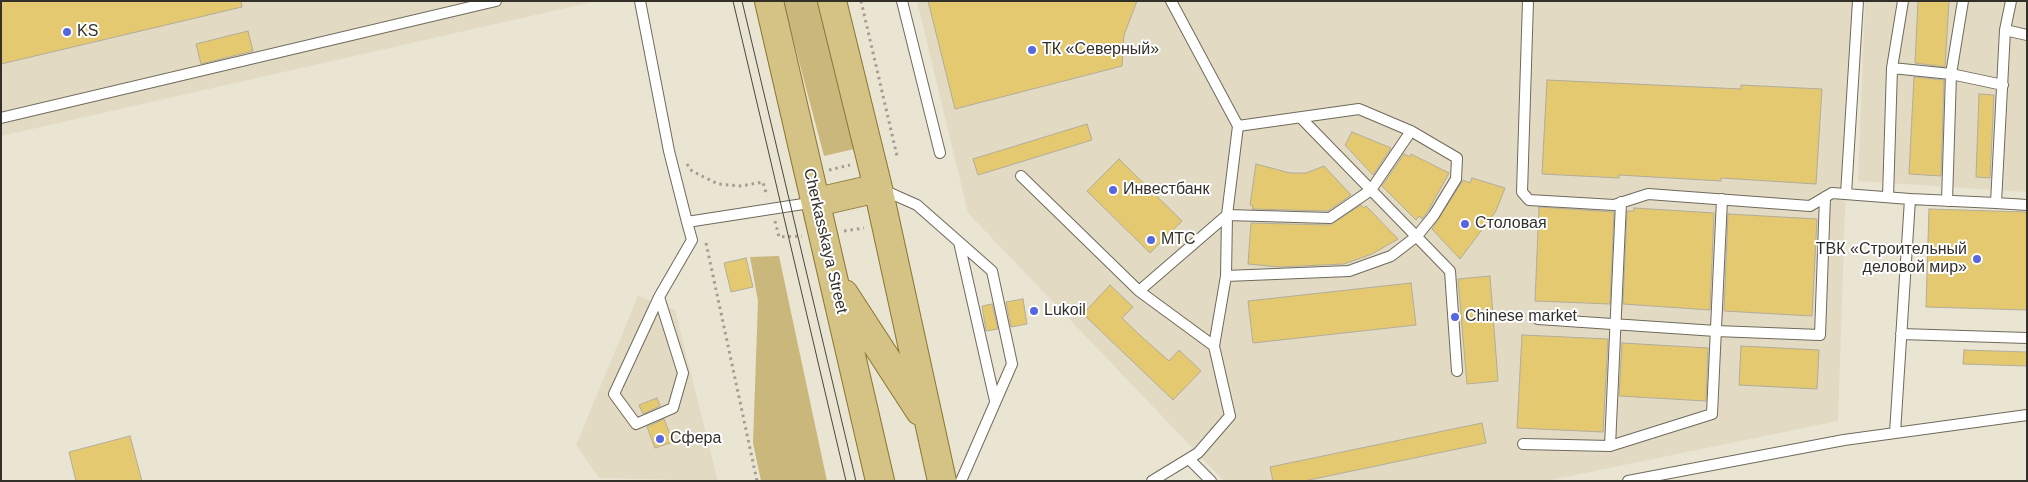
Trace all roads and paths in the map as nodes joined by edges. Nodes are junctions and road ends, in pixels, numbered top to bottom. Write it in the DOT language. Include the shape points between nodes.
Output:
graph roads {
  1 [pos="496,1"];
  2 [pos="640,1"];
  3 [pos="769,1"];
  4 [pos="832,1"];
  5 [pos="861,1"];
  6 [pos="902,1"];
  7 [pos="1170,1"];
  8 [pos="1528,1"];
  9 [pos="1858,1"];
  10 [pos="1904,1"];
  11 [pos="1963,1"];
  12 [pos="2011,1"];
  13 [pos="2005,30"];
  14 [pos="2027,35"];
  15 [pos="1892,68"];
  16 [pos="1952,74"];
  17 [pos="2002,85"];
  18 [pos="1,118"];
  19 [pos="1301,118"];
  20 [pos="1238,126"];
  21 [pos="1411,131"];
  22 [pos="940,153"];
  23 [pos="897,156"];
  24 [pos="684,159"];
  25 [pos="853,165"];
  26 [pos="826,170"];
  27 [pos="1021,176"];
  28 [pos="763,182"];
  29 [pos="878,188"];
  30 [pos="1371,190"];
  31 [pos="1846,194"];
  32 [pos="1825,197"];
  33 [pos="1888,197"];
  34 [pos="1722,199"];
  35 [pos="1910,199"];
  36 [pos="1947,201"];
  37 [pos="816,202"];
  38 [pos="1621,202"];
  39 [pos="1996,203"];
  40 [pos="2027,205"];
  41 [pos="1227,215"];
  42 [pos="701,220"];
  43 [pos="688,222"];
  44 [pos="864,228"];
  45 [pos="844,231"];
  46 [pos="1417,236"];
  47 [pos="959,242"];
  48 [pos="833,276"];
  49 [pos="1226,276"];
  50 [pos="1139,291"];
  51 [pos="659,297"];
  52 [pos="1538,319"];
  53 [pos="1616,322"];
  54 [pos="1716,331"];
  55 [pos="1901,334"];
  56 [pos="2027,338"];
  57 [pos="1214,346"];
  58 [pos="1456,371"];
  59 [pos="995,401"];
  60 [pos="2027,415"];
  61 [pos="930,426"];
  62 [pos="1895,432"];
  63 [pos="1523,444"];
  64 [pos="1610,446"];
  65 [pos="1189,459"];
  66 [pos="1650,478"];
  67 [pos="757,481"];
  68 [pos="880,481"];
  69 [pos="942,481"];
  70 [pos="961,481"];
  71 [pos="1152,481"];
  72 [pos="1211,481"];
  73 [pos="1628,481"];
  1 -- 18 [label="lane"];
  2 -- 43 [label="lane" via="669,151"];
  3 -- 37 [label="main road, Cherkasskaya Street"];
  4 -- 29 [label="main road"];
  5 -- 23 [label="path"];
  6 -- 22 [label="lane"];
  7 -- 20 [label="lane"];
  8 -- 38 [label="lane" via="1522,192 1529,200 1614,205"];
  9 -- 31 [label="lane"];
  10 -- 15 [label="lane"];
  11 -- 16 [label="lane"];
  12 -- 13 [label="lane"];
  13 -- 14 [label="lane"];
  13 -- 17 [label="lane"];
  15 -- 16 [label="lane"];
  15 -- 33 [label="lane"];
  16 -- 17 [label="lane"];
  16 -- 36 [label="lane"];
  17 -- 39 [label="lane"];
  19 -- 20 [label="lane"];
  19 -- 21 [label="lane" via="1359,109"];
  19 -- 30 [label="lane"];
  20 -- 41 [label="lane"];
  21 -- 30 [label="lane"];
  21 -- 46 [label="lane" via="1457,158 1456,179"];
  24 -- 28 [label="path" via="692,171 718,184 741,186"];
  25 -- 26 [label="path"];
  27 -- 50 [label="lane"];
  29 -- 37 [label="main road"];
  29 -- 47 [label="lane" via="916,205"];
  29 -- 61 [label="main road"];
  30 -- 41 [label="lane" via="1330,218"];
  30 -- 46 [label="lane"];
  31 -- 32 [label="lane" via="1832,193"];
  31 -- 33 [label="lane"];
  32 -- 34 [label="lane" via="1810,206"];
  32 -- 54 [label="lane" via="1820,335"];
  33 -- 35 [label="lane"];
  34 -- 38 [label="lane" via="1648,194"];
  34 -- 54 [label="lane"];
  35 -- 36 [label="lane"];
  35 -- 55 [label="lane"];
  36 -- 39 [label="lane"];
  37 -- 42 [label="lane"];
  37 -- 48 [label="main road, Cherkasskaya Street"];
  38 -- 53 [label="lane"];
  39 -- 40 [label="lane"];
  41 -- 49 [label="lane"];
  41 -- 50 [label="lane"];
  42 -- 43 [label="lane"];
  42 -- 67 [label="path"];
  43 -- 51 [label="lane" via="692,240"];
  44 -- 45 [label="path"];
  46 -- 49 [label="lane" via="1391,256 1349,271"];
  46 -- 58 [label="lane" via="1450,271"];
  47 -- 59 [label="lane"];
  47 -- 59 [label="lane" via="992,271 1012,364"];
  48 -- 61 [label="main road"];
  48 -- 68 [label="main road, Cherkasskaya Street"];
  49 -- 57 [label="lane"];
  50 -- 57 [label="lane"];
  51 -- 51 [label="lane" via="614,394 636,424 674,408 684,373"];
  52 -- 53 [label="lane"];
  53 -- 54 [label="lane"];
  53 -- 64 [label="lane"];
  54 -- 64 [label="lane" via="1712,414"];
  55 -- 56 [label="lane"];
  55 -- 62 [label="lane"];
  57 -- 65 [label="lane" via="1230,416"];
  59 -- 70 [label="lane"];
  60 -- 62 [label="lane"];
  61 -- 69 [label="main road"];
  62 -- 66 [label="lane"];
  63 -- 64 [label="lane"];
  65 -- 71 [label="lane"];
  65 -- 72 [label="lane"];
  66 -- 73 [label="lane"];
}
